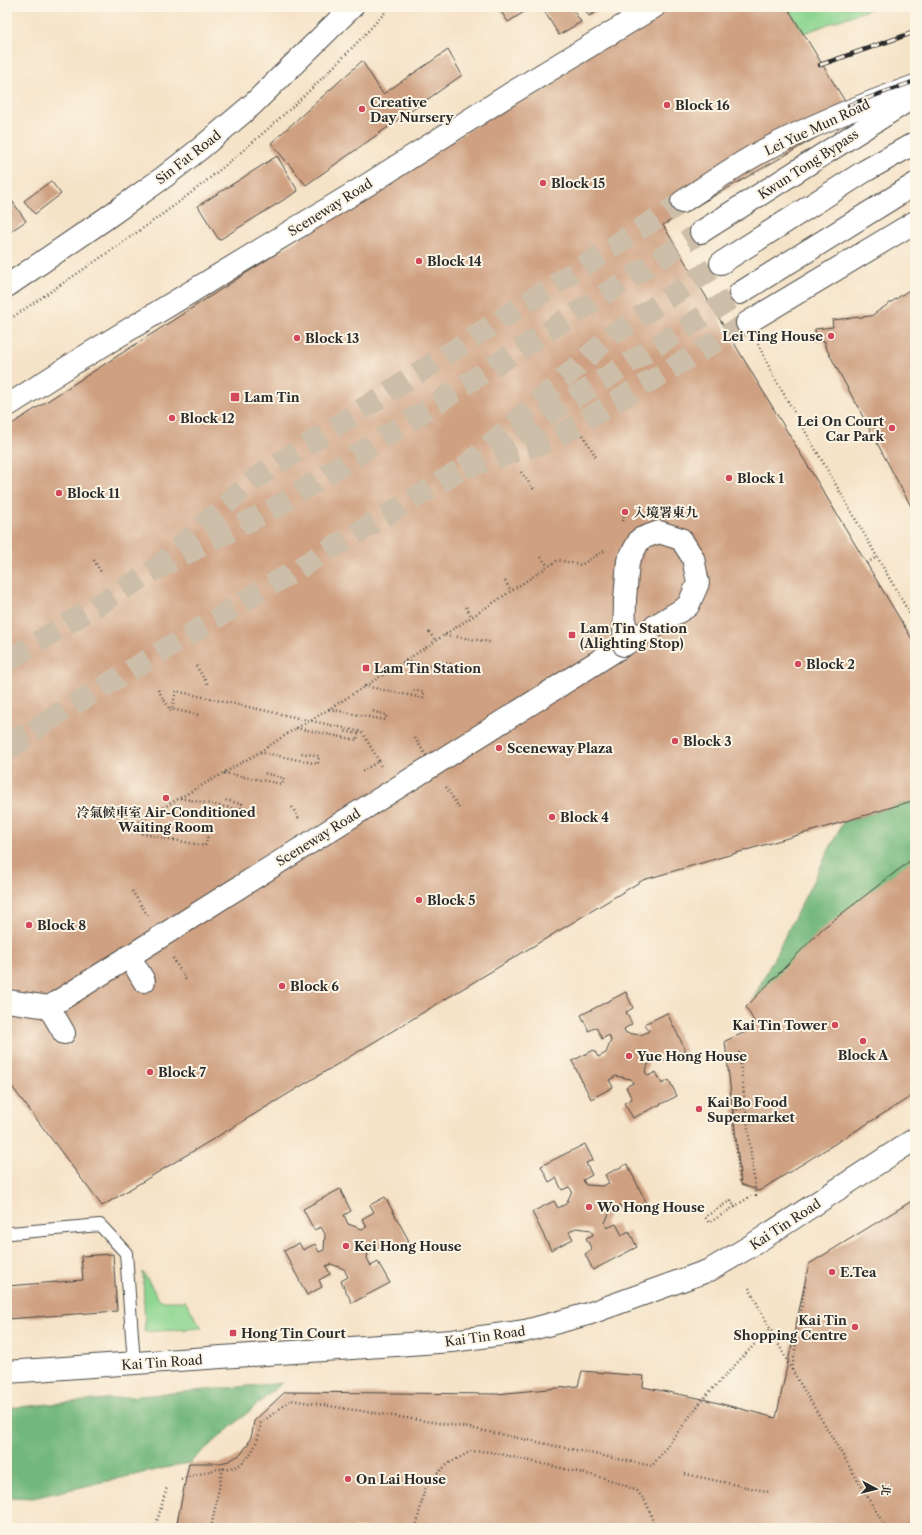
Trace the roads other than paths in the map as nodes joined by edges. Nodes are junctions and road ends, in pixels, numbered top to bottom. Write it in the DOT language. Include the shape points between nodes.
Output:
graph roads {
  1 [pos="352,7"];
  2 [pos="654,7"];
  3 [pos="915,86"];
  4 [pos="915,96"];
  5 [pos="915,143"];
  6 [pos="915,184"];
  7 [pos="682,202"];
  8 [pos="915,222"];
  9 [pos="702,232"];
  10 [pos="721,263"];
  11 [pos="10,280"];
  12 [pos="740,293"];
  13 [pos="747,323"];
  14 [pos="7,406"];
  15 [pos="624,645"];
  16 [pos="129,956"];
  17 [pos="144,981"];
  18 [pos="7,1001"];
  19 [pos="49,1007"];
  20 [pos="64,1033"];
  21 [pos="915,1139"];
  22 [pos="11,1233"];
  23 [pos="134,1363"];
  24 [pos="7,1372"];
  1 -- 11 [label="main road, Sin Fat Road" via="253,104 201,148 105,219"];
  2 -- 14 [label="main road, Sceneway Road" via="517,89 364,187"];
  3 -- 7 [label="main road, Lei Yue Mun Road" via="802,131 757,154"];
  4 -- 9 [label="main road, Kwun Tong Bypass"];
  5 -- 10 [label="main road" via="865,171"];
  6 -- 12 [label="main road"];
  8 -- 13 [label="main road"];
  15 -- 15 [label="main road, Sceneway Road, bridge" via="688,606 698,583 693,558 681,539 659,532 640,539 637,544 628,561"];
  15 -- 16 [label="main road, Sceneway Road"];
  16 -- 17 [label="main road"];
  16 -- 19 [label="main road, Sceneway Road"];
  18 -- 19 [label="main road"];
  19 -- 20 [label="main road"];
  21 -- 23 [label="main road, Kai Tin Road" via="710,1270 588,1314 525,1331 452,1341"];
  22 -- 23 [label="lane" via="100,1225 126,1253"];
  23 -- 24 [label="main road, Kai Tin Road"];
}
